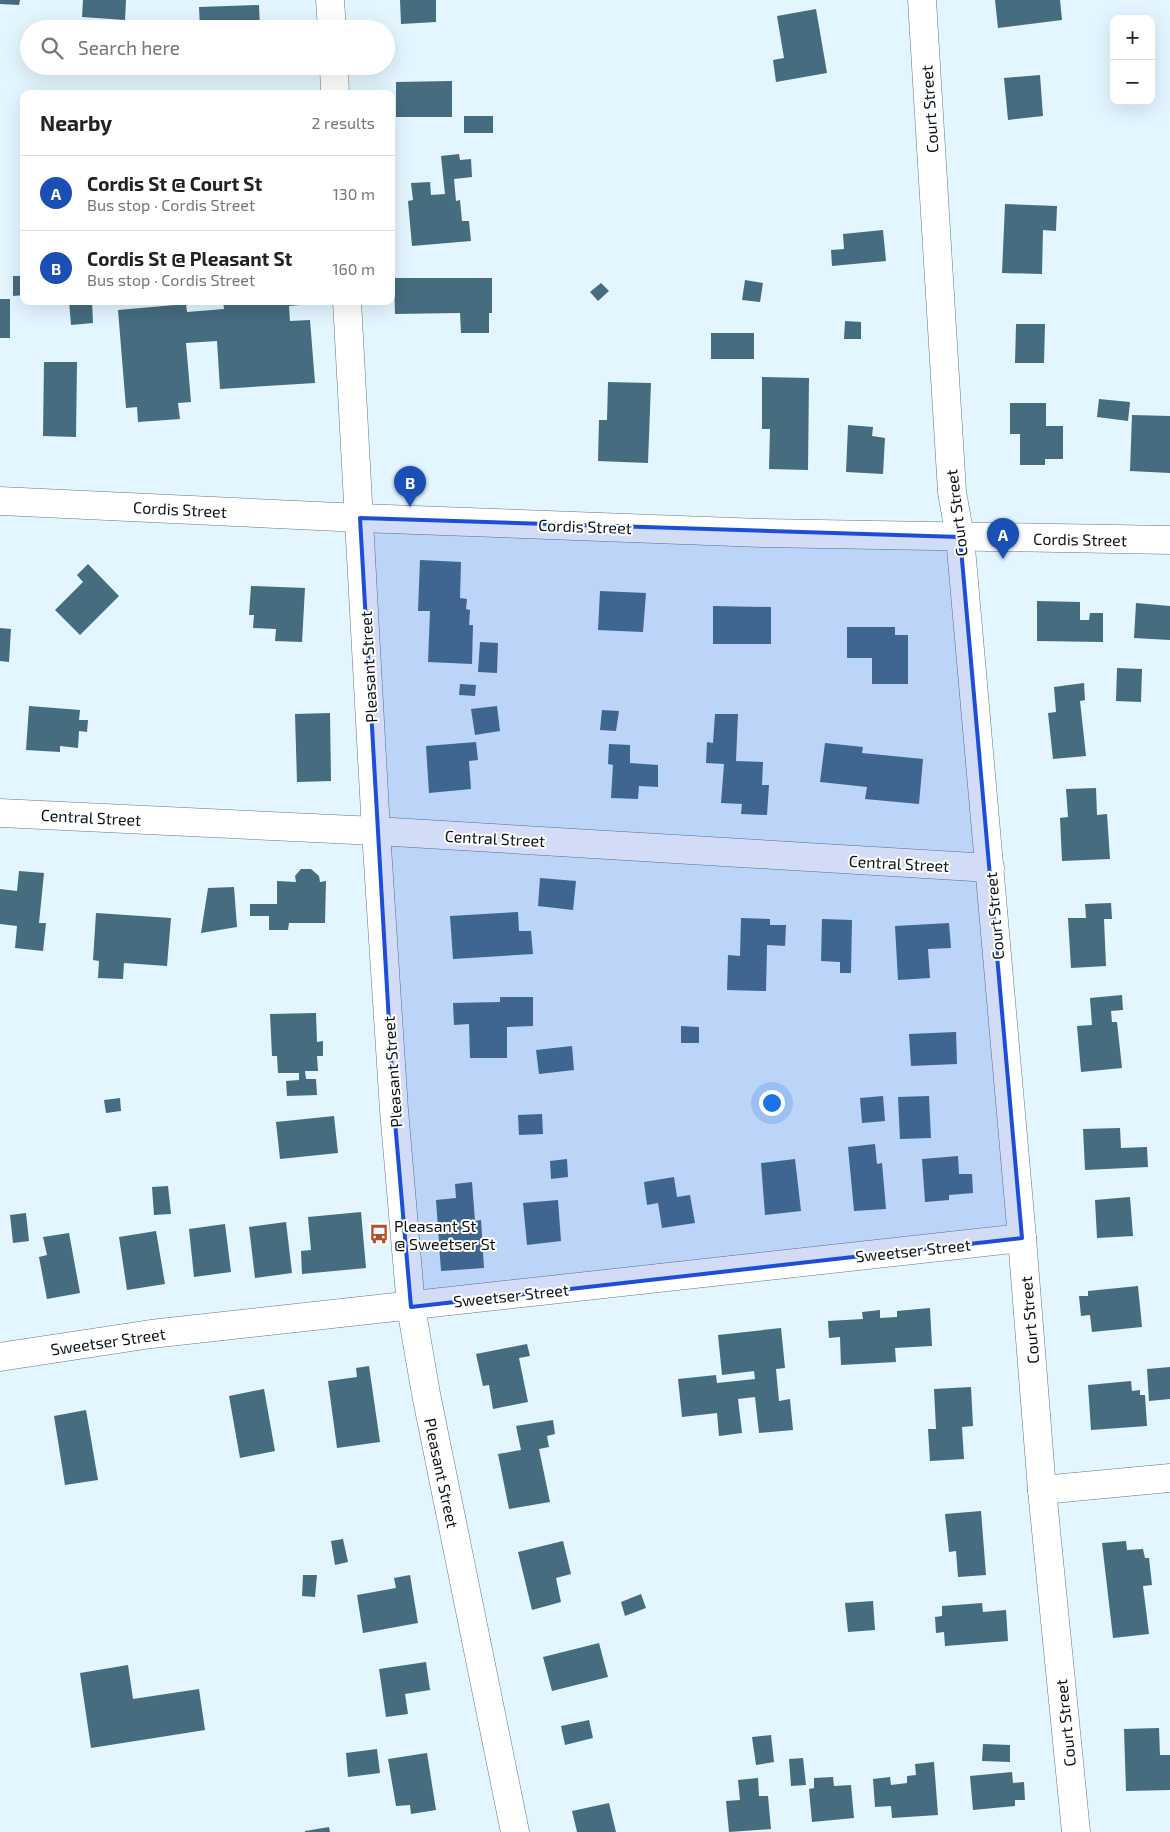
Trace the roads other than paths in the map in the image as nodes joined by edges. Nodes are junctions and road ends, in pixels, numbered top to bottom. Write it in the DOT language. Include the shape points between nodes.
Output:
graph roads {
  1 [pos="330,0"];
  2 [pos="922,0"];
  3 [pos="331,20"];
  4 [pos="334,75"];
  5 [pos="335,90"];
  6 [pos="347,305"];
  7 [pos="0,501"];
  8 [pos="360,518"];
  9 [pos="960,537"];
  10 [pos="1170,540"];
  11 [pos="0,813"];
  12 [pos="376,831"];
  13 [pos="990,868"];
  14 [pos="1022,1238"];
  15 [pos="411,1307"];
  16 [pos="0,1357"];
  17 [pos="1170,1478"];
  18 [pos="1042,1490"];
  19 [pos="515,1832"];
  20 [pos="1076,1832"];
  1 -- 3 [label="street"];
  2 -- 9 [label="street, Court Street" via="952,486"];
  4 -- 5 [label="street"];
  6 -- 8 [label="street, Pleasant Street"];
  7 -- 8 [label="street, Cordis Street"];
  8 -- 9 [label="street, Cordis Street" via="761,534"];
  8 -- 12 [label="street, Pleasant Street"];
  9 -- 10 [label="street, Cordis Street"];
  9 -- 13 [label="street, Court Street"];
  11 -- 12 [label="street, Central Street"];
  12 -- 13 [label="street, Central Street"];
  12 -- 15 [label="street, Pleasant Street" via="394,1110"];
  13 -- 14 [label="street, Court Street"];
  14 -- 15 [label="street, Sweetser Street"];
  14 -- 18 [label="street, Court Street"];
  15 -- 16 [label="street, Sweetser Street" via="151,1334"];
  15 -- 19 [label="street, Pleasant Street"];
  17 -- 18 [label="street"];
  18 -- 20 [label="street, Court Street"];
}
